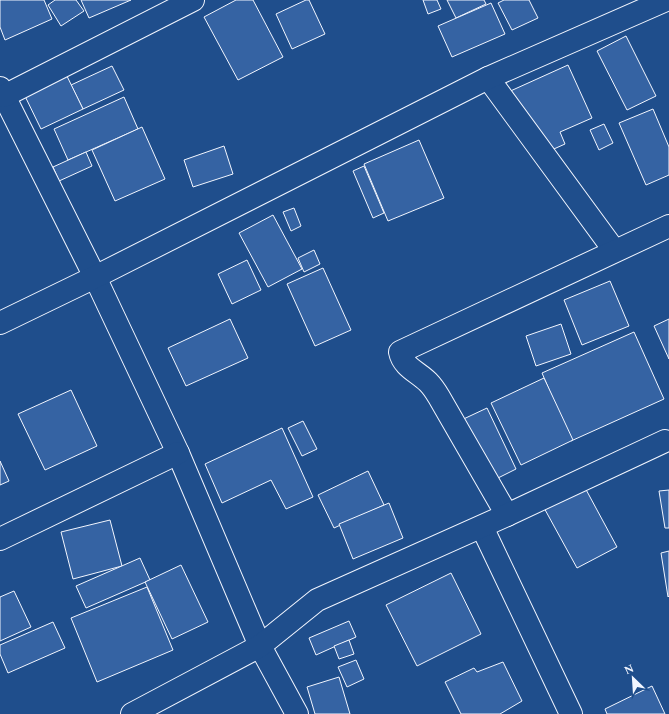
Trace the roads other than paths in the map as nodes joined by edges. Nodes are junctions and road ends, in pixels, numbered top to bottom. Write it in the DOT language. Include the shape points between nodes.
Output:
graph roads {
  1 [pos="193,0"];
  2 [pos="666,0"];
  3 [pos="635,6"];
  4 [pos="488,78"];
  5 [pos="4,103"];
  6 [pos="669,226"];
  7 [pos="614,250"];
  8 [pos="95,277"];
  9 [pos="0,323"];
  10 [pos="665,441"];
  11 [pos="178,453"];
  12 [pos="508,516"];
  13 [pos="482,527"];
  14 [pos="0,539"];
  15 [pos="260,646"];
  16 [pos="132,714"];
  17 [pos="298,714"];
  18 [pos="571,714"];
  1 -- 5 [label="street"];
  2 -- 3 [label="street"];
  3 -- 4 [label="street"];
  4 -- 7 [label="street"];
  4 -- 8 [label="street"];
  5 -- 8 [label="street"];
  6 -- 7 [label="street"];
  7 -- 12 [label="street" via="400,352 405,363 428,382 439,397"];
  8 -- 9 [label="street"];
  8 -- 11 [label="street"];
  10 -- 12 [label="street"];
  11 -- 14 [label="street"];
  11 -- 15 [label="street"];
  12 -- 13 [label="street"];
  13 -- 15 [label="street" via="317,600"];
  13 -- 18 [label="street"];
  15 -- 16 [label="street"];
  15 -- 17 [label="street"];
}
